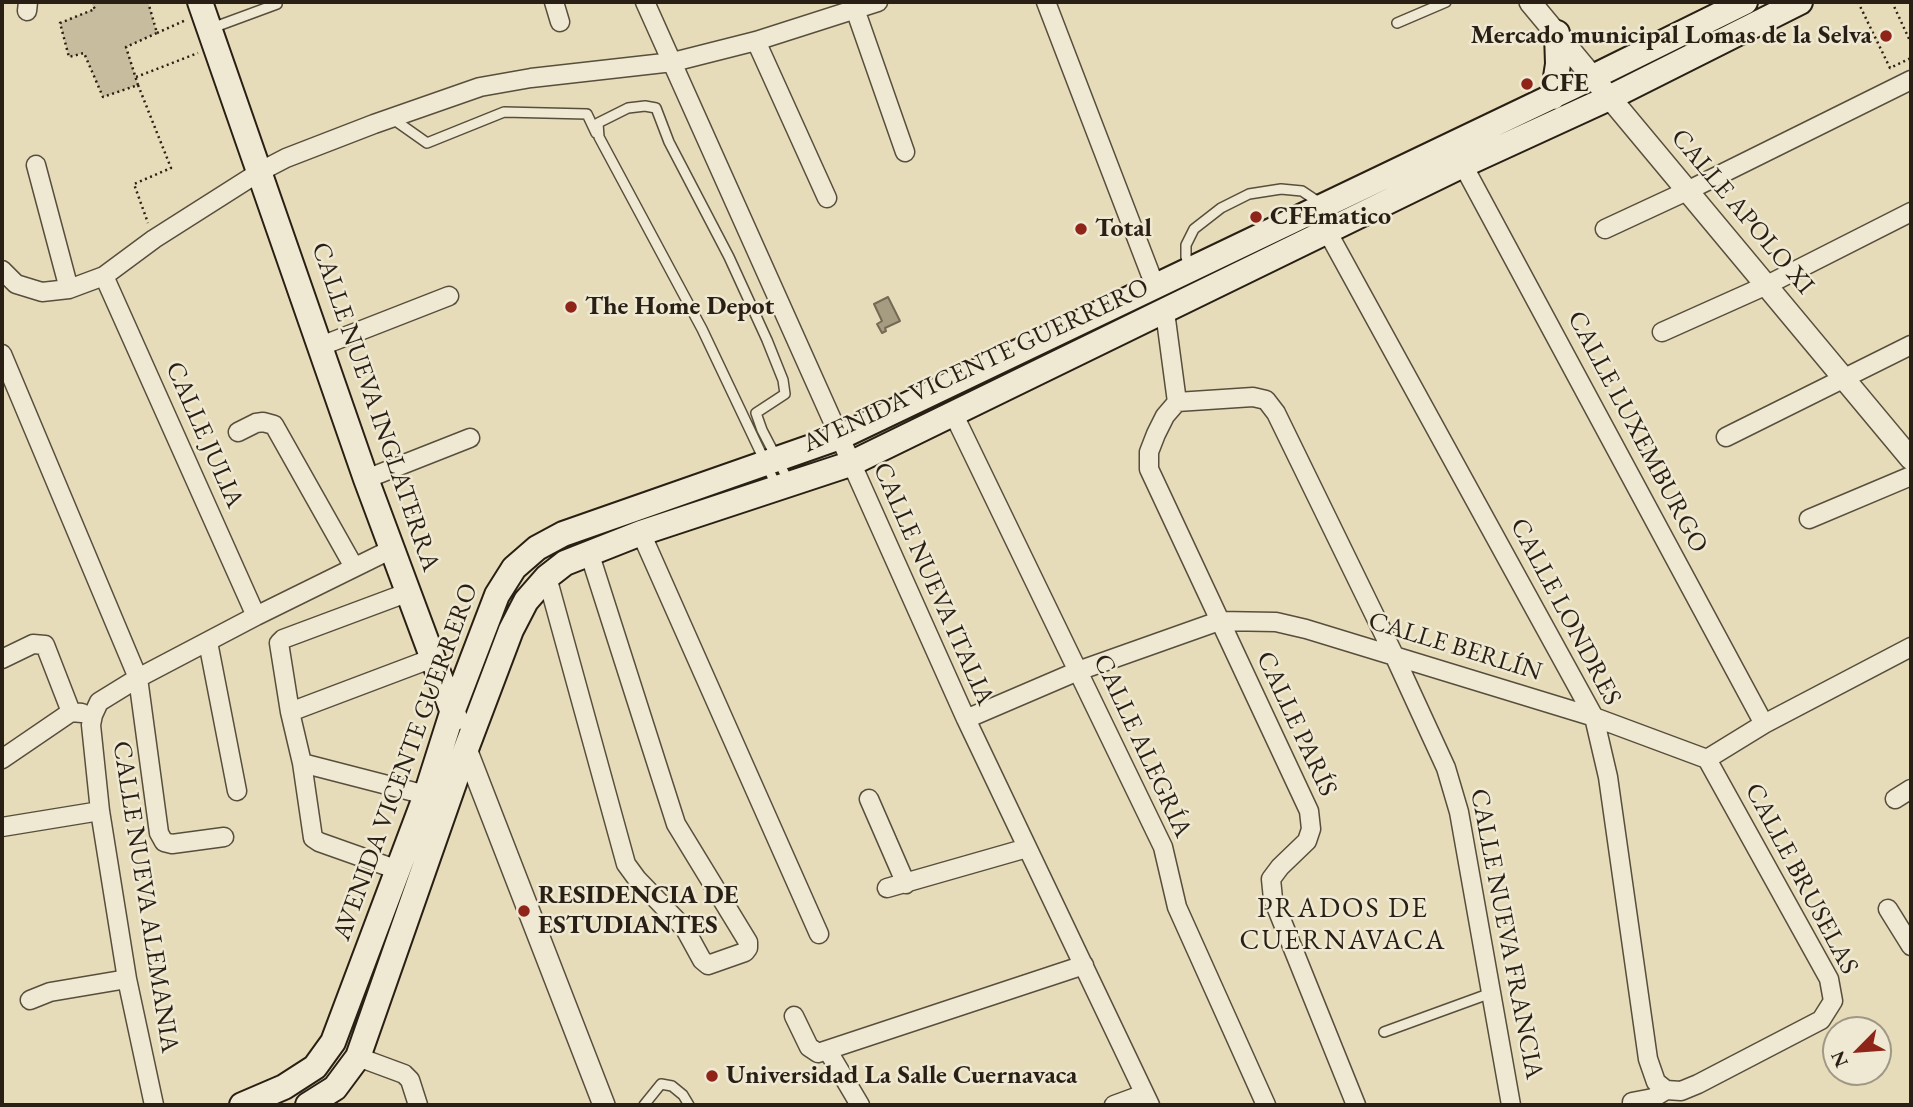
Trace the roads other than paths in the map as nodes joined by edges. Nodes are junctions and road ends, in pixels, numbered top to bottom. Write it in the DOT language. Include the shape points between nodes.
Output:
graph roads {
  1 [pos="277,2"];
  2 [pos="554,2"];
  3 [pos="645,2"];
  4 [pos="878,2"];
  5 [pos="1046,2"];
  6 [pos="1446,2"];
  7 [pos="1530,2"];
  8 [pos="1745,2"];
  9 [pos="1800,2"];
  10 [pos="855,9"];
  11 [pos="207,22"];
  12 [pos="560,22"];
  13 [pos="1397,23"];
  14 [pos="1557,33"];
  15 [pos="756,41"];
  16 [pos="673,62"];
  17 [pos="1593,78"];
  18 [pos="1911,80"];
  19 [pos="1553,97"];
  20 [pos="1609,97"];
  21 [pos="587,114"];
  22 [pos="611,116"];
  23 [pos="392,118"];
  24 [pos="598,137"];
  25 [pos="905,152"];
  26 [pos="36,165"];
  27 [pos="1463,165"];
  28 [pos="261,171"];
  29 [pos="1689,190"];
  30 [pos="827,198"];
  31 [pos="1324,205"];
  32 [pos="1911,212"];
  33 [pos="1605,229"];
  34 [pos="1328,231"];
  35 [pos="1190,269"];
  36 [pos="2,270"];
  37 [pos="104,276"];
  38 [pos="1767,285"];
  39 [pos="1155,286"];
  40 [pos="9,287"];
  41 [pos="69,289"];
  42 [pos="449,296"];
  43 [pos="1164,312"];
  44 [pos="1662,332"];
  45 [pos="1911,345"];
  46 [pos="321,346"];
  47 [pos="2,354"];
  48 [pos="1844,379"];
  49 [pos="1177,402"];
  50 [pos="954,415"];
  51 [pos="238,432"];
  52 [pos="839,437"];
  53 [pos="1726,437"];
  54 [pos="470,439"];
  55 [pos="1911,459"];
  56 [pos="771,460"];
  57 [pos="850,464"];
  58 [pos="1911,476"];
  59 [pos="366,479"];
  60 [pos="783,486"];
  61 [pos="1809,519"];
  62 [pos="641,533"];
  63 [pos="392,549"];
  64 [pos="589,552"];
  65 [pos="354,567"];
  66 [pos="547,577"];
  67 [pos="409,592"];
  68 [pos="256,616"];
  69 [pos="1219,621"];
  70 [pos="208,642"];
  71 [pos="1911,647"];
  72 [pos="1394,655"];
  73 [pos="433,658"];
  74 [pos="2,659"];
  75 [pos="1078,671"];
  76 [pos="138,678"];
  77 [pos="453,710"];
  78 [pos="71,712"];
  79 [pos="290,712"];
  80 [pos="93,715"];
  81 [pos="1594,717"];
  82 [pos="966,719"];
  83 [pos="1765,724"];
  84 [pos="466,749"];
  85 [pos="2,759"];
  86 [pos="1707,759"];
  87 [pos="302,763"];
  88 [pos="1911,789"];
  89 [pos="237,790"];
  90 [pos="426,795"];
  91 [pos="869,799"];
  92 [pos="1895,799"];
  93 [pos="100,811"];
  94 [pos="2,827"];
  95 [pos="224,837"];
  96 [pos="1027,848"];
  97 [pos="398,870"];
  98 [pos="906,884"];
  99 [pos="887,888"];
  100 [pos="1888,909"];
  101 [pos="818,934"];
  102 [pos="1911,946"];
  103 [pos="1084,965"];
  104 [pos="127,979"];
  105 [pos="1491,993"];
  106 [pos="30,1000"];
  107 [pos="794,1016"];
  108 [pos="1384,1032"];
  109 [pos="828,1051"];
  110 [pos="358,1057"];
  111 [pos="1666,1090"];
  112 [pos="1147,1100"];
  113 [pos="1632,1102"];
  114 [pos="603,1104"];
  115 [pos="154,1105"];
  116 [pos="242,1105"];
  117 [pos="307,1105"];
  118 [pos="418,1105"];
  119 [pos="643,1105"];
  120 [pos="689,1105"];
  121 [pos="860,1105"];
  122 [pos="1114,1105"];
  123 [pos="1266,1105"];
  124 [pos="1356,1105"];
  125 [pos="1511,1105"];
  1 -- 11 [label="lane"];
  2 -- 12 [label="street"];
  3 -- 16 [label="street, CALLE NUEVA ITALIA"];
  4 -- 10 [label="street"];
  5 -- 39 [label="street"];
  6 -- 13 [label="lane"];
  7 -- 14 [label="street, CALLE APOLO XI"];
  8 -- 17 [label="main road, AVENIDA VICENTE GUERRERO"];
  9 -- 20 [label="main road, AVENIDA VICENTE GUERRERO"];
  10 -- 15 [label="street"];
  10 -- 25 [label="street"];
  11 -- 28 [label="main road, CALLE NUEVA INGLATERRA"];
  14 -- 17 [label="street, CALLE APOLO XI"];
  14 -- 19 [label="main road"];
  15 -- 16 [label="street"];
  15 -- 30 [label="street"];
  16 -- 23 [label="street" via="480,87"];
  16 -- 52 [label="street, CALLE NUEVA ITALIA"];
  17 -- 19 [label="main road, AVENIDA VICENTE GUERRERO"];
  17 -- 20 [label="street, CALLE APOLO XI"];
  18 -- 29 [label="street"];
  19 -- 31 [label="main road, AVENIDA VICENTE GUERRERO"];
  20 -- 27 [label="main road, AVENIDA VICENTE GUERRERO"];
  20 -- 29 [label="street, CALLE APOLO XI"];
  21 -- 22 [label="lane"];
  21 -- 23 [label="lane" via="504,113 427,143"];
  21 -- 24 [label="lane"];
  22 -- 24 [label="lane" via="598,123"];
  22 -- 56 [label="lane" via="628,108 656,108 729,257 783,380 785,394 756,413"];
  23 -- 28 [label="street"];
  24 -- 56 [label="lane"];
  26 -- 41 [label="street"];
  27 -- 34 [label="main road, AVENIDA VICENTE GUERRERO"];
  27 -- 83 [label="street, CALLE LUXEMBURGO"];
  28 -- 37 [label="street"];
  28 -- 46 [label="main road, CALLE NUEVA INGLATERRA"];
  29 -- 33 [label="street"];
  29 -- 38 [label="street, CALLE APOLO XI"];
  31 -- 35 [label="main road, AVENIDA VICENTE GUERRERO"];
  31 -- 35 [label="lane" via="1302,191 1249,194 1194,229 1186,245"];
  32 -- 38 [label="street"];
  34 -- 43 [label="main road, AVENIDA VICENTE GUERRERO"];
  34 -- 81 [label="street, CALLE LONDRES"];
  35 -- 39 [label="main road, AVENIDA VICENTE GUERRERO"];
  36 -- 40 [label="street"];
  37 -- 41 [label="street"];
  37 -- 68 [label="street, CALLE JULIA"];
  38 -- 44 [label="street"];
  38 -- 48 [label="street, CALLE APOLO XI"];
  39 -- 52 [label="main road, AVENIDA VICENTE GUERRERO"];
  40 -- 41 [label="street" via="42,292"];
  42 -- 46 [label="street"];
  43 -- 49 [label="street"];
  43 -- 50 [label="main road, AVENIDA VICENTE GUERRERO"];
  45 -- 48 [label="street"];
  46 -- 59 [label="main road, CALLE NUEVA INGLATERRA"];
  47 -- 76 [label="street"];
  48 -- 53 [label="street"];
  48 -- 55 [label="street, CALLE APOLO XI"];
  49 -- 69 [label="street, CALLE PARÍS" via="1156,434 1149,469"];
  49 -- 72 [label="street, CALLE NUEVA FRANCIA" via="1266,400"];
  50 -- 57 [label="main road, AVENIDA VICENTE GUERRERO"];
  50 -- 75 [label="street, CALLE ALEGRÍA"];
  51 -- 65 [label="street" via="256,423 274,425"];
  52 -- 56 [label="main road, AVENIDA VICENTE GUERRERO"];
  52 -- 57 [label="street, CALLE NUEVA ITALIA"];
  54 -- 59 [label="street"];
  56 -- 60 [label="lane"];
  56 -- 77 [label="main road, AVENIDA VICENTE GUERRERO" via="563,534 537,548 514,568 497,595"];
  57 -- 60 [label="main road, AVENIDA VICENTE GUERRERO"];
  57 -- 82 [label="street, CALLE NUEVA ITALIA"];
  58 -- 61 [label="street"];
  59 -- 63 [label="main road, CALLE NUEVA INGLATERRA"];
  60 -- 62 [label="main road, AVENIDA VICENTE GUERRERO"];
  62 -- 64 [label="main road, AVENIDA VICENTE GUERRERO"];
  62 -- 101 [label="street"];
  63 -- 65 [label="street, CALLE NUEVA ALEMANIA"];
  63 -- 67 [label="main road, CALLE NUEVA INGLATERRA"];
  64 -- 66 [label="main road, AVENIDA VICENTE GUERRERO"];
  64 -- 66 [label="street" via="676,824 748,942 745,952 708,965 685,929 626,864"];
  65 -- 68 [label="street, CALLE NUEVA ALEMANIA"];
  66 -- 84 [label="main road, AVENIDA VICENTE GUERRERO" via="526,601 511,630"];
  67 -- 73 [label="main road, CALLE NUEVA INGLATERRA"];
  67 -- 79 [label="street" via="279,643"];
  68 -- 70 [label="street, CALLE NUEVA ALEMANIA"];
  69 -- 72 [label="street, CALLE BERLÍN" via="1276,622"];
  69 -- 75 [label="street, CALLE BERLÍN"];
  69 -- 124 [label="street, CALLE PARÍS" via="1309,811 1307,841 1271,879 1273,900"];
  70 -- 76 [label="street, CALLE NUEVA ALEMANIA"];
  70 -- 89 [label="street"];
  71 -- 83 [label="street"];
  72 -- 81 [label="street, CALLE BERLÍN"];
  72 -- 105 [label="street, CALLE NUEVA FRANCIA" via="1447,768"];
  73 -- 77 [label="main road, CALLE NUEVA INGLATERRA"];
  73 -- 79 [label="street"];
  74 -- 78 [label="street" via="33,644 45,645"];
  75 -- 82 [label="street, CALLE BERLÍN"];
  75 -- 123 [label="street, CALLE ALEGRÍA" via="1163,847 1177,907"];
  76 -- 80 [label="street, CALLE NUEVA ALEMANIA" via="99,702"];
  76 -- 95 [label="street" via="159,833 164,842 172,844"];
  77 -- 84 [label="main road, CALLE NUEVA INGLATERRA"];
  77 -- 90 [label="main road, AVENIDA VICENTE GUERRERO"];
  78 -- 80 [label="street"];
  78 -- 85 [label="street"];
  79 -- 87 [label="street"];
  80 -- 93 [label="street, CALLE NUEVA ALEMANIA" via="90,725"];
  81 -- 86 [label="street, CALLE BERLÍN"];
  81 -- 111 [label="street, CALLE LONDRES" via="1608,777 1648,1059 1656,1082"];
  82 -- 96 [label="street, CALLE NUEVA ITALIA"];
  83 -- 86 [label="street"];
  84 -- 110 [label="main road, AVENIDA VICENTE GUERRERO"];
  84 -- 114 [label="street, CALLE NUEVA INGLATERRA"];
  86 -- 111 [label="street, CALLE BRUSELAS" via="1829,979 1833,1001 1821,1020 1698,1084 1681,1091"];
  87 -- 90 [label="street"];
  87 -- 97 [label="street" via="313,838"];
  88 -- 92 [label="street"];
  90 -- 97 [label="main road, AVENIDA VICENTE GUERRERO"];
  91 -- 98 [label="street"];
  93 -- 94 [label="street"];
  93 -- 104 [label="street, CALLE NUEVA ALEMANIA"];
  96 -- 98 [label="street"];
  96 -- 103 [label="street, CALLE NUEVA ITALIA"];
  97 -- 116 [label="main road, AVENIDA VICENTE GUERRERO" via="333,1042 314,1067 284,1087"];
  98 -- 99 [label="street"];
  100 -- 102 [label="street"];
  103 -- 109 [label="street"];
  103 -- 112 [label="street, CALLE NUEVA ITALIA"];
  104 -- 106 [label="street" via="50,992"];
  104 -- 115 [label="street, CALLE NUEVA ALEMANIA"];
  105 -- 108 [label="lane"];
  105 -- 125 [label="street, CALLE NUEVA FRANCIA"];
  107 -- 109 [label="street" via="809,1046 818,1053"];
  109 -- 121 [label="street"];
  110 -- 117 [label="main road, AVENIDA VICENTE GUERRERO" via="334,1088"];
  110 -- 118 [label="street" via="404,1074"];
  111 -- 113 [label="street, CALLE BRUSELAS"];
  112 -- 122 [label="street"];
  119 -- 120 [label="lane" via="661,1084 683,1094"];
}
